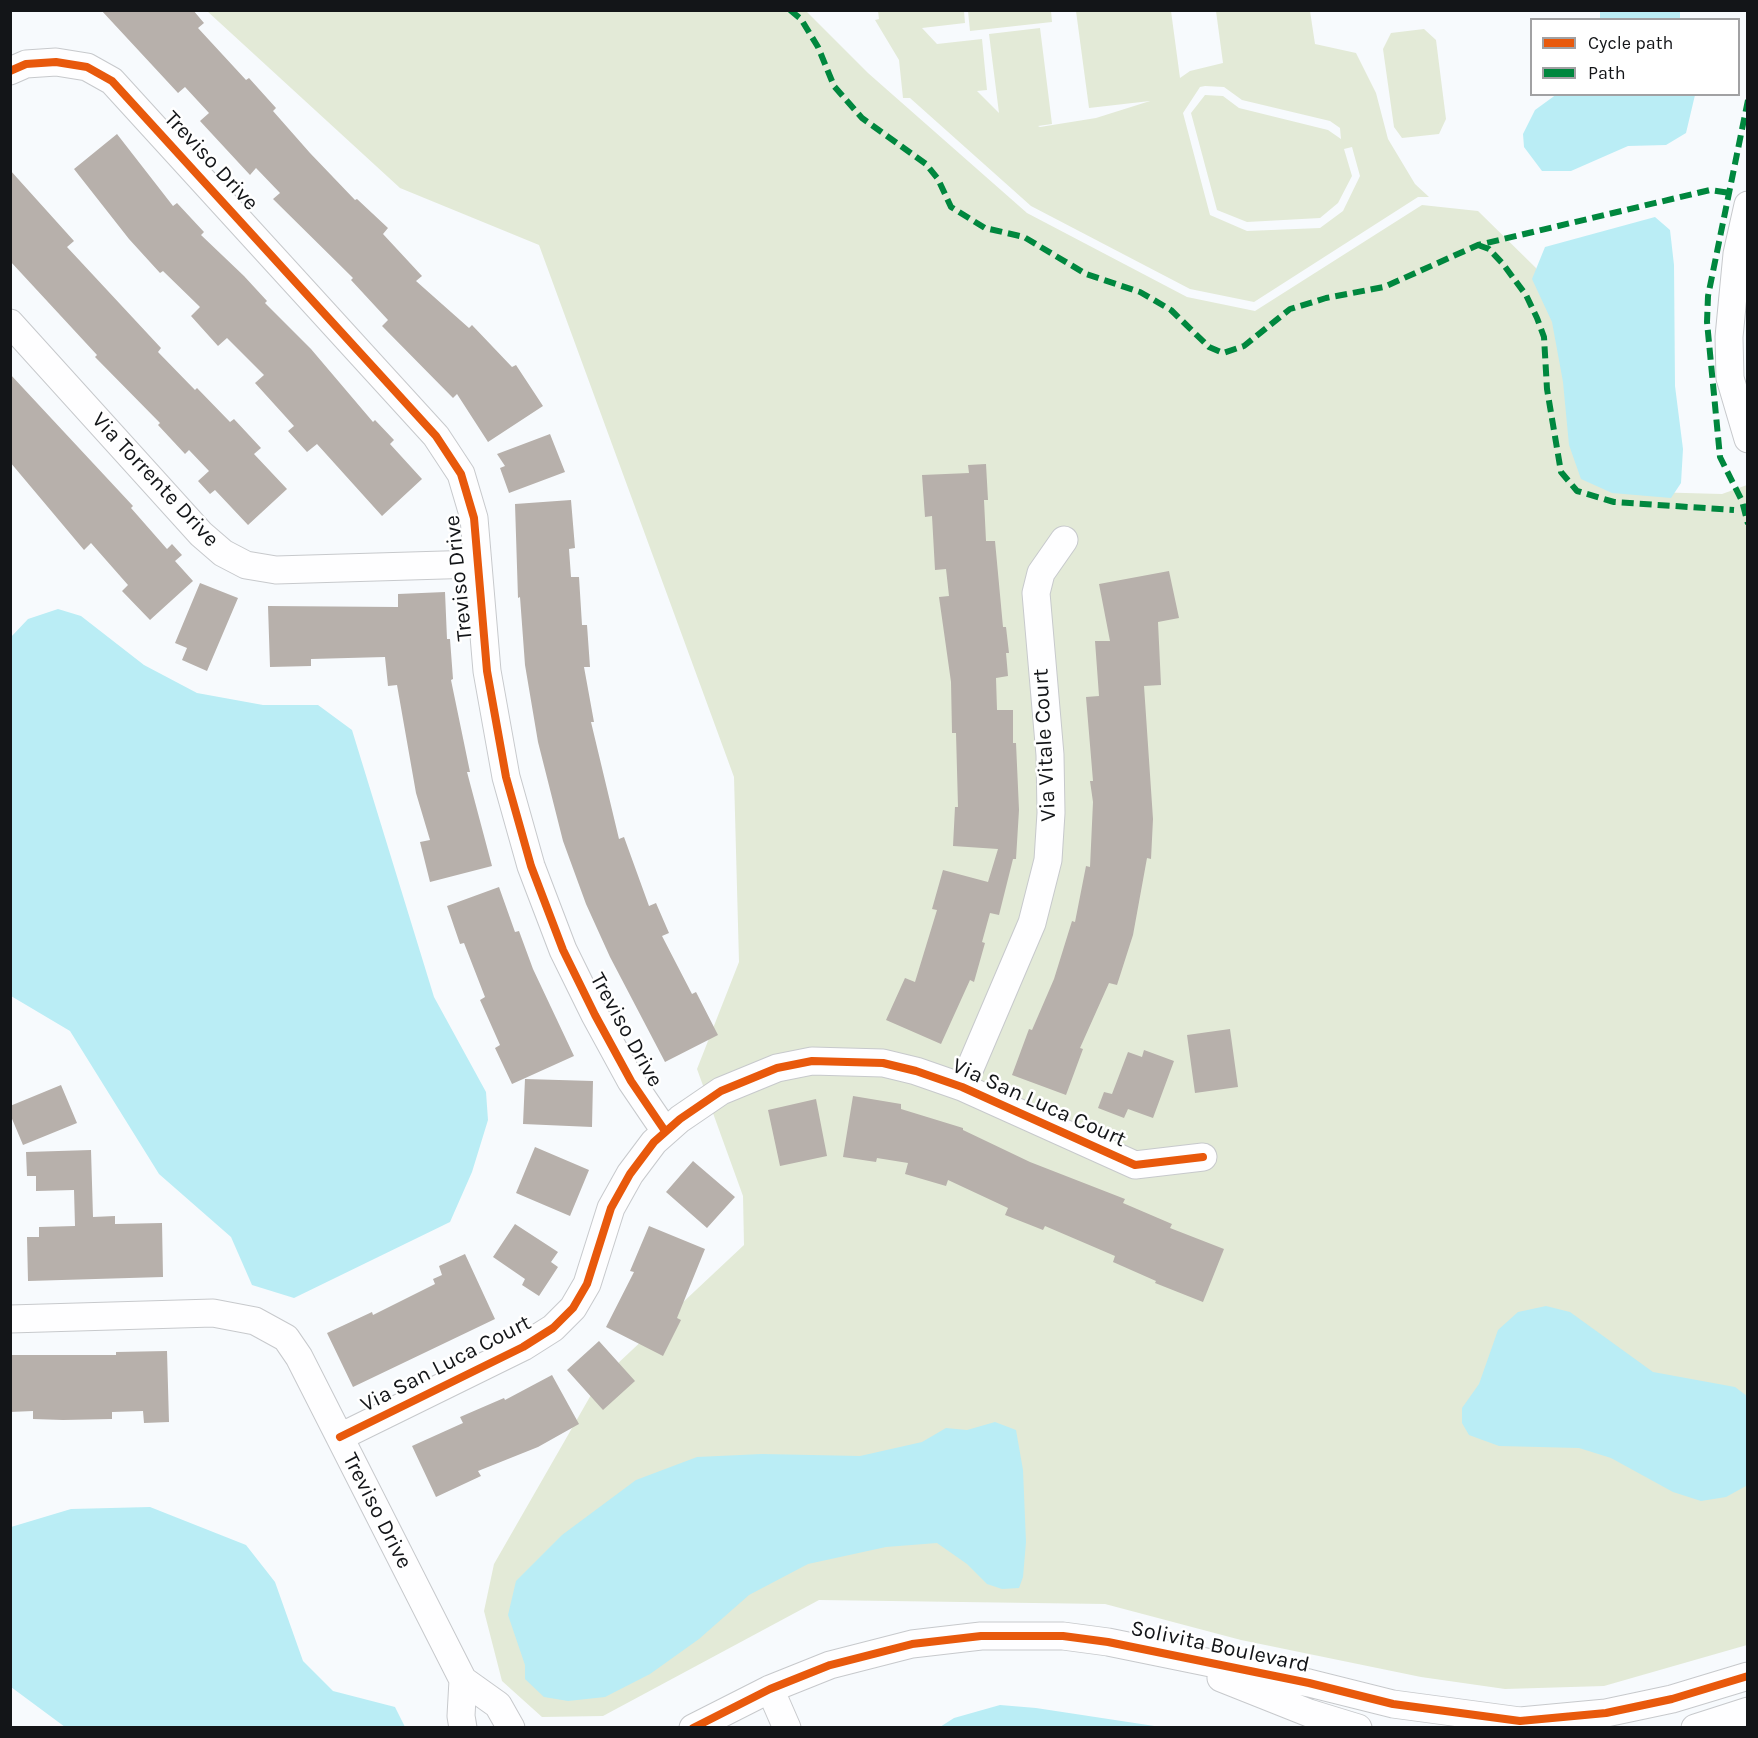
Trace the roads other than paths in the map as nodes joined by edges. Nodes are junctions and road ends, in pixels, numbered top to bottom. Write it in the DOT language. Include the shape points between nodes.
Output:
graph roads {
  1 [pos="10,71"];
  2 [pos="1748,205"];
  3 [pos="10,323"];
  4 [pos="1748,439"];
  5 [pos="1064,540"];
  6 [pos="477,564"];
  7 [pos="962,1087"];
  8 [pos="665,1131"];
  9 [pos="1203,1157"];
  10 [pos="10,1319"];
  11 [pos="340,1437"];
  12 [pos="1153,1652"];
  13 [pos="463,1680"];
  14 [pos="1745,1683"];
  15 [pos="770,1689"];
  16 [pos="1748,1711"];
  17 [pos="1538,1724"];
  18 [pos="463,1728"];
  19 [pos="511,1728"];
  20 [pos="693,1728"];
  21 [pos="787,1728"];
  22 [pos="1358,1728"];
  23 [pos="1695,1728"];
  1 -- 6 [label="street, Treviso Drive" via="26,64 56,62 87,67 112,81 436,436 461,474 474,518"];
  2 -- 4 [label="street" via="1737,254 1729,337 1730,378"];
  3 -- 6 [label="street, Via Torrente Drive" via="201,534 223,553 246,565 276,570"];
  5 -- 7 [label="street, Via Vitale Court" via="1041,573 1036,604 1050,755 1047,860 1032,923"];
  6 -- 8 [label="street, Treviso Drive" via="489,682 506,777 531,866 563,950 595,1015"];
  7 -- 8 [label="street, Via San Luca Court" via="883,1063 812,1061 777,1068 721,1091"];
  7 -- 9 [label="street, Via San Luca Court" via="1135,1165"];
  8 -- 11 [label="street, Via San Luca Court" via="618,1195 606,1220 587,1284 564,1319 523,1347"];
  10 -- 11 [label="street, Treviso Drive" via="213,1312 255,1321 286,1338"];
  11 -- 13 [label="street, Treviso Drive"];
  12 -- 15 [label="street, Solivita Boulevard" via="1063,1636 1017,1634 942,1639 866,1654"];
  12 -- 17 [label="street, Solivita Boulevard" via="1393,1704"];
  12 -- 22 [label="street, Solivita Boulevard"];
  13 -- 18 [label="street"];
  13 -- 19 [label="street, Treviso Drive" via="498,1705"];
  14 -- 17 [label="street, Solivita Boulevard"];
  15 -- 20 [label="street, Solivita Boulevard"];
  15 -- 21 [label="street"];
  16 -- 23 [label="street"];
}
